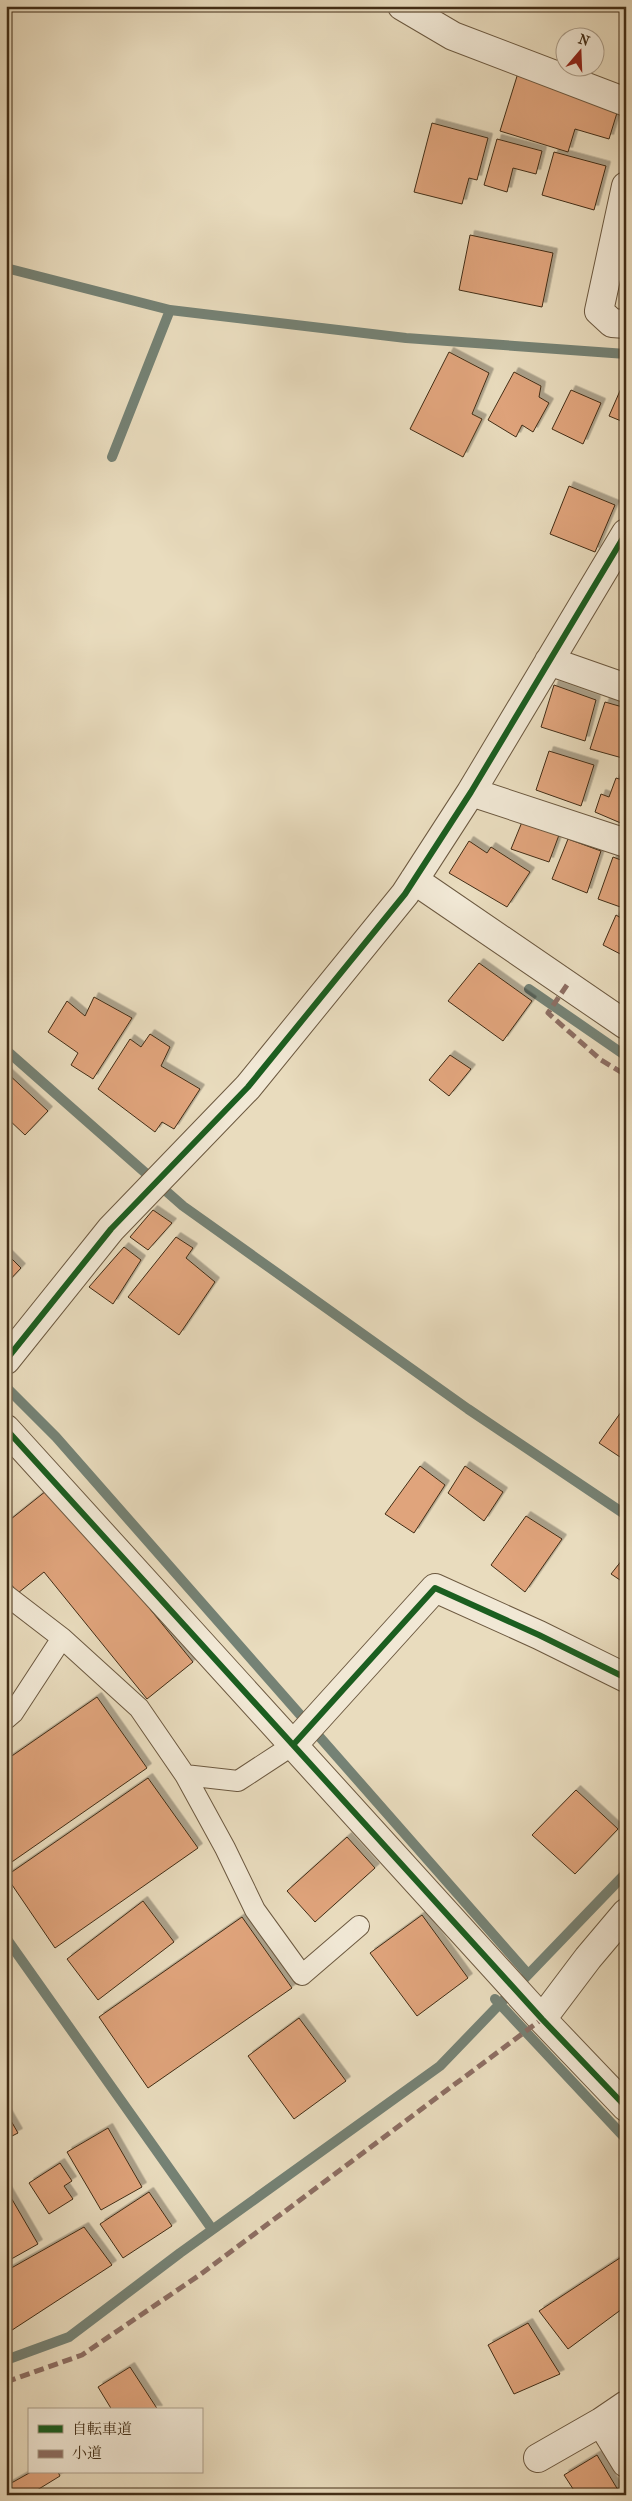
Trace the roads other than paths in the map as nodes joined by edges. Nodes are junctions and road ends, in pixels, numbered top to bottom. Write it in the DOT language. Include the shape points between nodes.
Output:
graph roads {
  1 [pos="402,6"];
  2 [pos="626,102"];
  3 [pos="626,186"];
  4 [pos="626,324"];
  5 [pos="626,533"];
  6 [pos="549,661"];
  7 [pos="626,688"];
  8 [pos="471,792"];
  9 [pos="626,843"];
  10 [pos="414,880"];
  11 [pos="626,1025"];
  12 [pos="6,1360"];
  13 [pos="6,1429"];
  14 [pos="6,1595"];
  15 [pos="62,1638"];
  16 [pos="626,1678"];
  17 [pos="6,1719"];
  18 [pos="293,1745"];
  19 [pos="184,1775"];
  20 [pos="626,1913"];
  21 [pos="360,1926"];
  22 [pos="542,2019"];
  23 [pos="626,2108"];
  24 [pos="626,2405"];
  25 [pos="600,2422"];
  26 [pos="538,2458"];
  27 [pos="626,2462"];
  1 -- 2 [label="street" via="453,36"];
  3 -- 4 [label="street" via="599,311 612,323"];
  5 -- 6 [label="street"];
  6 -- 7 [label="street"];
  6 -- 8 [label="street"];
  8 -- 9 [label="street"];
  8 -- 10 [label="street"];
  10 -- 11 [label="street"];
  10 -- 12 [label="street" via="248,1087 111,1229"];
  13 -- 18 [label="street"];
  14 -- 15 [label="lane"];
  15 -- 17 [label="lane"];
  15 -- 19 [label="lane" via="139,1708"];
  16 -- 18 [label="street" via="435,1588"];
  18 -- 19 [label="lane" via="238,1781"];
  18 -- 22 [label="street"];
  19 -- 21 [label="lane" via="256,1910 302,1974"];
  20 -- 22 [label="street"];
  22 -- 23 [label="street"];
  24 -- 25 [label="street"];
  25 -- 26 [label="street"];
  25 -- 27 [label="street"];
}
